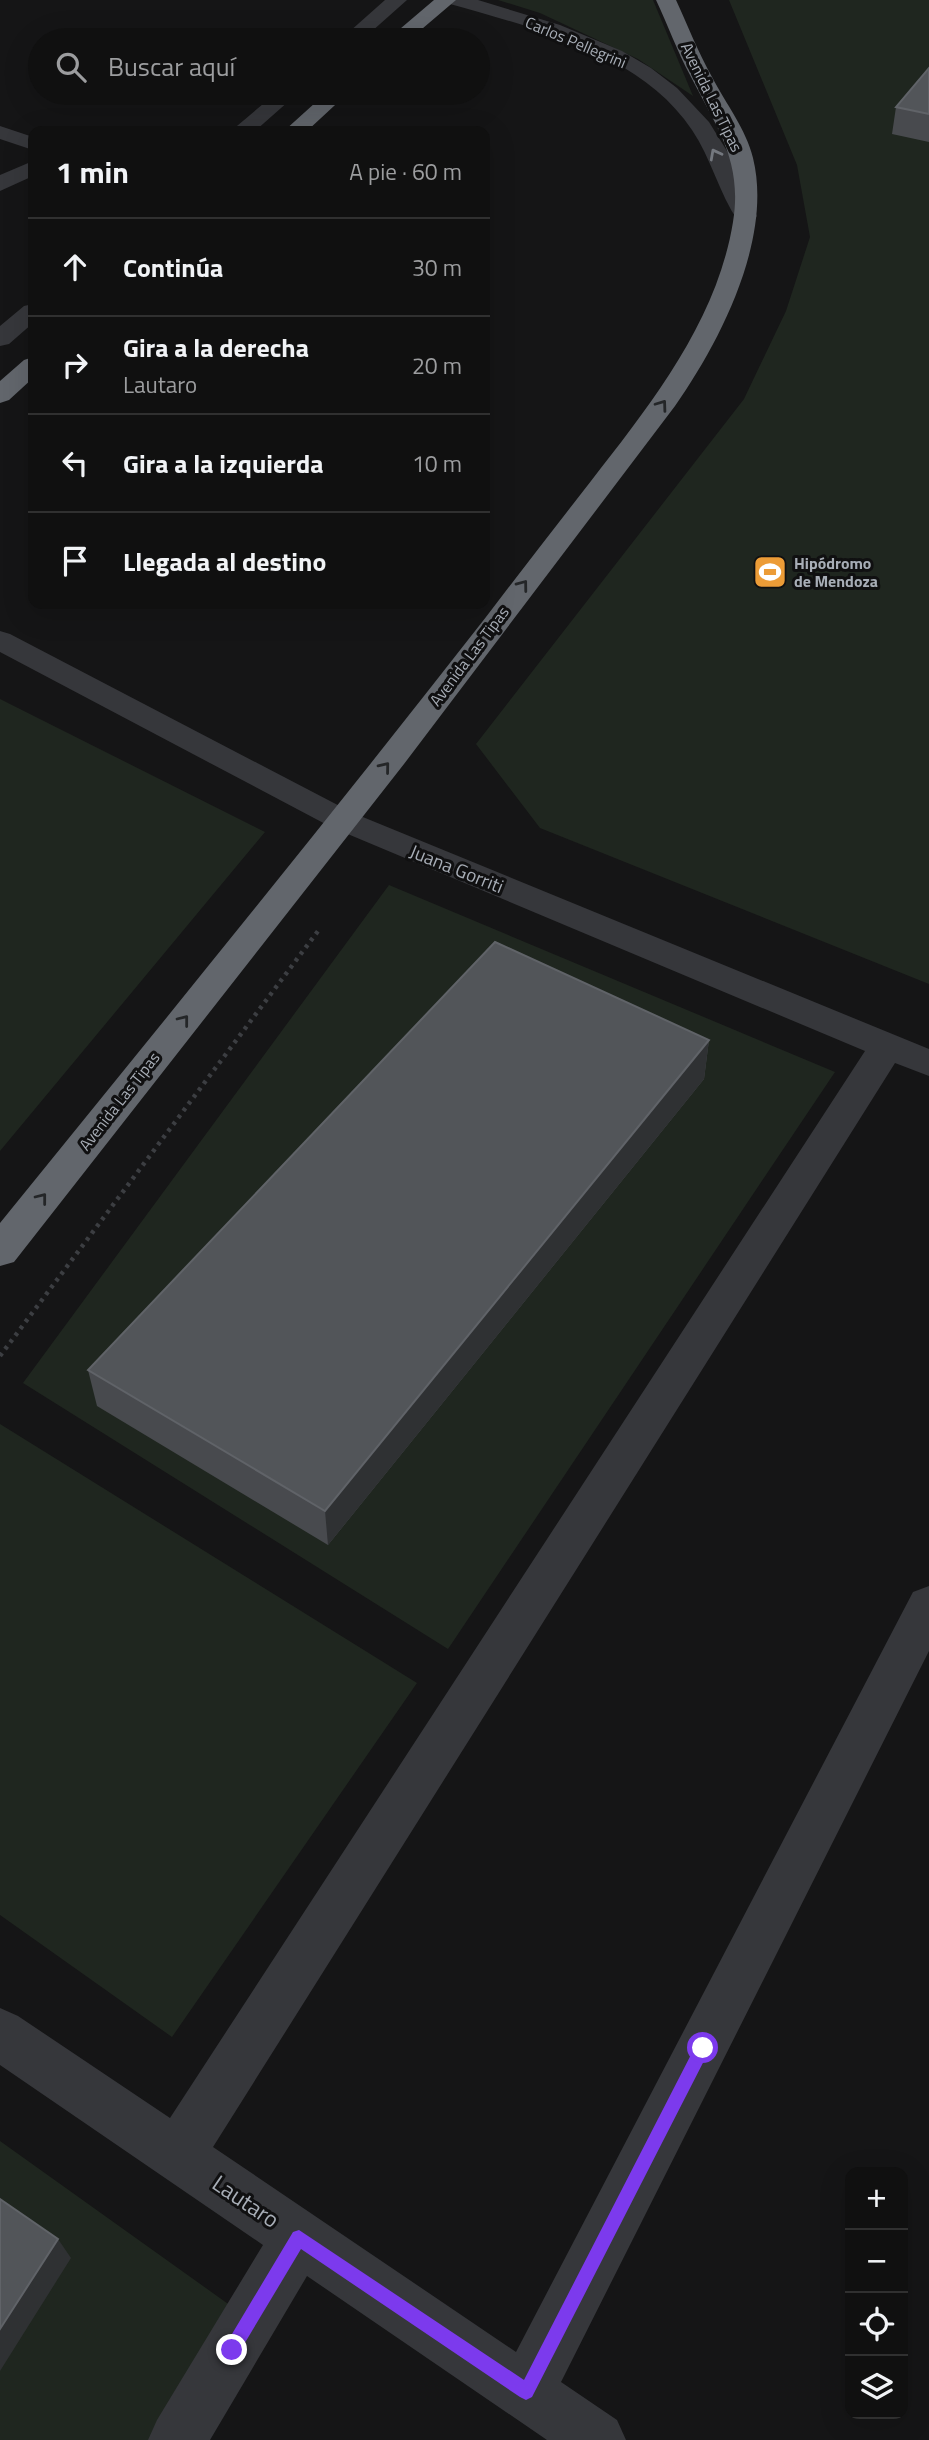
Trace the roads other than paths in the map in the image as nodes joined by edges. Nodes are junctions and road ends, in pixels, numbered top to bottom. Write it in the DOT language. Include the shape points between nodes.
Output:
graph roads {
  1 [pos="397,0"];
  2 [pos="446,0"];
  3 [pos="457,0"];
  4 [pos="666,0"];
  5 [pos="364,28"];
  6 [pos="412,28"];
  7 [pos="273,105"];
  8 [pos="324,105"];
  9 [pos="248,126"];
  10 [pos="301,126"];
  11 [pos="0,132"];
  12 [pos="28,142"];
  13 [pos="28,170"];
  14 [pos="0,184"];
  15 [pos="746,216"];
  16 [pos="28,315"];
  17 [pos="0,340"];
  18 [pos="28,370"];
  19 [pos="0,395"];
  20 [pos="0,640"];
  21 [pos="342,820"];
  22 [pos="887,1046"];
  23 [pos="929,1063"];
  24 [pos="0,1251"];
  25 [pos="929,1606"];
  26 [pos="0,2034"];
  27 [pos="178,2154"];
  28 [pos="299,2238"];
  29 [pos="526,2392"];
  30 [pos="177,2440"];
  31 [pos="597,2440"];
  1 -- 5 [label="street"];
  2 -- 6 [label="highway"];
  15 -- 3 [label="street, Carlos Pellegrini, one-way" via="694,117 667,91 625,60 527,20"];
  4 -- 15 [label="highway, Avenida Las Tipas" via="742,158"];
  7 -- 9 [label="street"];
  8 -- 10 [label="highway"];
  11 -- 12 [label="street"];
  13 -- 14 [label="street"];
  21 -- 15 [label="highway, Avenida Las Tipas, one-way" via="666,401 714,312"];
  16 -- 17 [label="street"];
  18 -- 19 [label="highway"];
  20 -- 21 [label="street, Juana Gorriti"];
  21 -- 22 [label="street, Juana Gorriti"];
  24 -- 21 [label="highway, Avenida Las Tipas, one-way"];
  22 -- 23 [label="street, Juana Gorriti"];
  22 -- 27 [label="street"];
  25 -- 29 [label="street"];
  26 -- 27 [label="street, Lautaro"];
  27 -- 28 [label="street, Lautaro"];
  28 -- 29 [label="street, Lautaro"];
  28 -- 30 [label="street"];
  29 -- 31 [label="street, Lautaro"];
}
